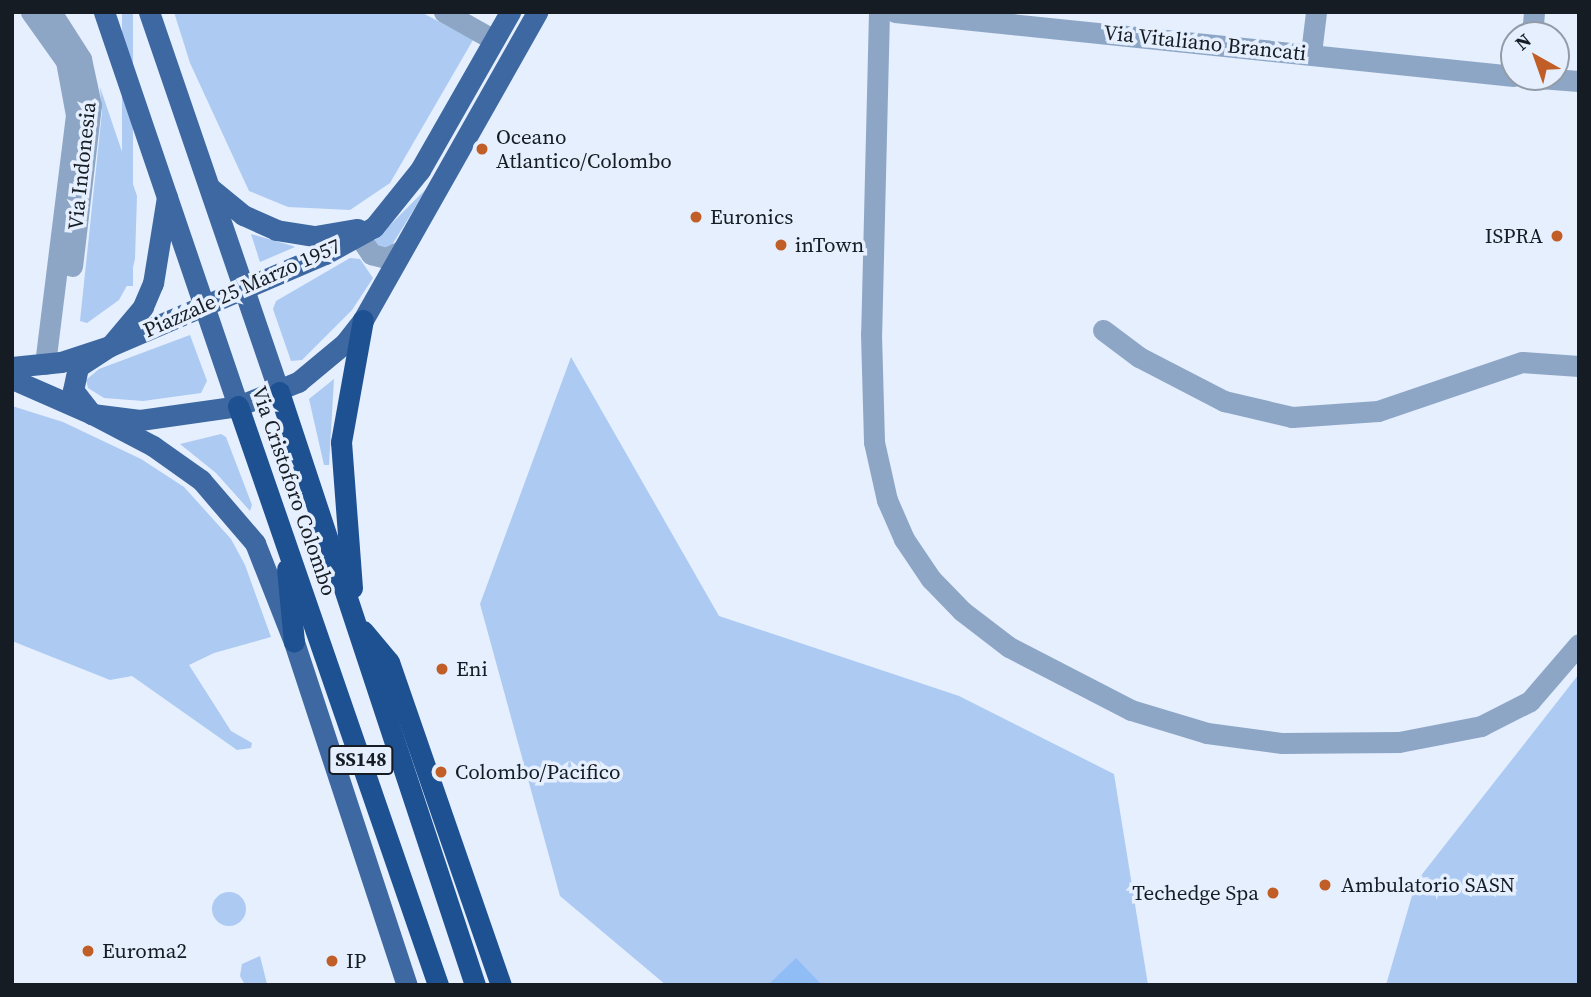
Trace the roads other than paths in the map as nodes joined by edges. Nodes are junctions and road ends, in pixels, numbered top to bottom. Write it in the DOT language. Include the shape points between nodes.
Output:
graph roads {
  1 [pos="31,12"];
  2 [pos="51,12"];
  3 [pos="104,12"];
  4 [pos="149,12"];
  5 [pos="444,12"];
  6 [pos="474,12"];
  7 [pos="537,12"];
  8 [pos="879,12"];
  9 [pos="895,12"];
  10 [pos="1317,12"];
  11 [pos="502,26"];
  12 [pos="1311,53"];
  13 [pos="1500,74"];
  14 [pos="208,186"];
  15 [pos="167,197"];
  16 [pos="382,220"];
  17 [pos="359,236"];
  18 [pos="67,245"];
  19 [pos="401,251"];
  20 [pos="243,290"];
  21 [pos="205,307"];
  22 [pos="363,320"];
  23 [pos="1103,330"];
  24 [pos="110,346"];
  25 [pos="53,363"];
  26 [pos="1579,366"];
  27 [pos="12,367"];
  28 [pos="12,379"];
  29 [pos="279,392"];
  30 [pos="238,406"];
  31 [pos="92,414"];
  32 [pos="284,536"];
  33 [pos="355,621"];
  34 [pos="294,642"];
  35 [pos="1579,644"];
  36 [pos="407,985"];
  37 [pos="438,985"];
  38 [pos="475,985"];
  39 [pos="501,985"];
  1 -- 18 [label="street, Via Indonesia" via="66,61 76,103"];
  2 -- 18 [label="street, Via Indonesia" via="78,53 90,94 90,127"];
  3 -- 15 [label="main road, Via Cristoforo Colombo"];
  4 -- 14 [label="main road, Via Cristoforo Colombo"];
  5 -- 11 [label="street"];
  6 -- 11 [label="street"];
  7 -- 19 [label="main road"];
  8 -- 35 [label="street" via="873,432 884,489 899,530 931,579 962,611 1009,647 1131,710 1200,731 1282,743 1399,741 1481,726 1530,701"];
  9 -- 12 [label="street, Via Vitaliano Brancati"];
  10 -- 12 [label="street"];
  11 -- 16 [label="main road" via="420,170"];
  12 -- 13 [label="street, Via Vitaliano Brancati"];
  14 -- 16 [label="main road" via="243,215 285,232 334,234"];
  14 -- 20 [label="main road, Via Cristoforo Colombo"];
  15 -- 21 [label="main road, Via Cristoforo Colombo"];
  15 -- 24 [label="main road" via="150,290 138,315"];
  16 -- 17 [label="main road"];
  17 -- 19 [label="street, Piazzale 25 Marzo 1957" via="371,254 386,258"];
  17 -- 20 [label="main road, Piazzale 25 Marzo 1957"];
  18 -- 25 [label="street, Via Indonesia"];
  19 -- 22 [label="main road"];
  20 -- 21 [label="main road, Piazzale 25 Marzo 1957"];
  20 -- 29 [label="main road, Via Cristoforo Colombo"];
  21 -- 24 [label="main road, Piazzale 25 Marzo 1957"];
  21 -- 30 [label="main road, Via Cristoforo Colombo"];
  22 -- 29 [label="main road" via="318,367"];
  22 -- 33 [label="highway" via="341,442"];
  23 -- 26 [label="street" via="1133,354 1224,401 1292,416 1378,411 1522,362"];
  24 -- 25 [label="main road, Piazzale 25 Marzo 1957"];
  24 -- 31 [label="main road, Piazzale 25 Marzo 1957" via="78,367 72,378 76,397"];
  25 -- 27 [label="main road, Piazzale 25 Marzo 1957"];
  28 -- 31 [label="main road"];
  29 -- 30 [label="main road"];
  29 -- 33 [label="highway, Via Cristoforo Colombo / SS148"];
  30 -- 31 [label="main road" via="167,419"];
  30 -- 32 [label="highway, Via Cristoforo Colombo"];
  31 -- 34 [label="main road" via="178,462 231,510 259,551"];
  32 -- 34 [label="highway"];
  32 -- 37 [label="highway, Via Cristoforo Colombo / SS148"];
  33 -- 38 [label="highway, Via Cristoforo Colombo / SS148"];
  33 -- 39 [label="highway, Via Cristoforo Colombo" via="389,662"];
  34 -- 36 [label="main road"];
}
